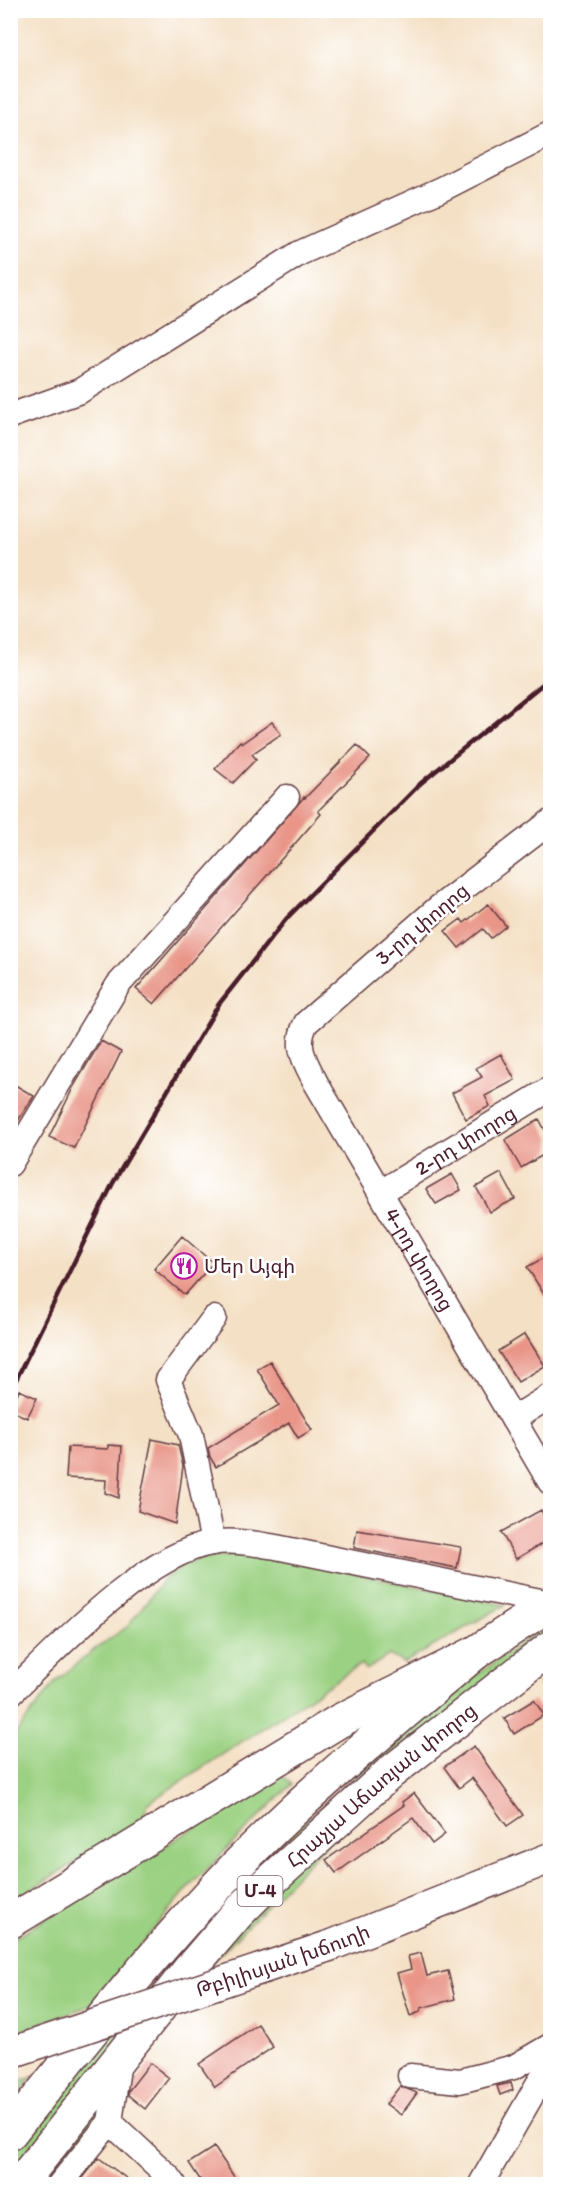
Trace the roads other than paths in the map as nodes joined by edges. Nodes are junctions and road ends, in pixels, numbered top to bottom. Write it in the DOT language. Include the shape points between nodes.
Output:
graph roads {
  1 [pos="550,134"];
  2 [pos="10,416"];
  3 [pos="286,796"];
  4 [pos="550,822"];
  5 [pos="302,1033"];
  6 [pos="550,1089"];
  7 [pos="10,1164"];
  8 [pos="381,1192"];
  9 [pos="214,1318"];
  10 [pos="550,1396"];
  11 [pos="513,1419"];
  12 [pos="550,1482"];
  13 [pos="213,1543"];
  14 [pos="550,1604"];
  15 [pos="550,1648"];
  16 [pos="475,1653"];
  17 [pos="10,1694"];
  18 [pos="550,1858"];
  19 [pos="10,1922"];
  20 [pos="550,2046"];
  21 [pos="10,2053"];
  22 [pos="119,2061"];
  23 [pos="550,2063"];
  24 [pos="410,2076"];
  25 [pos="110,2122"];
  26 [pos="10,2133"];
  27 [pos="20,2184"];
  28 [pos="60,2184"];
  29 [pos="174,2184"];
  30 [pos="481,2184"];
  1 -- 2 [label="street" via="442,189 300,253 80,391"];
  3 -- 7 [label="street" via="118,985"];
  4 -- 5 [label="street, 3-րդ փողոց" via="438,908 306,1023"];
  5 -- 8 [label="street, 4-րդ փողոց" via="299,1044 312,1074"];
  6 -- 8 [label="street, 2-րդ փողոց"];
  8 -- 11 [label="street, 4-րդ փողոց"];
  9 -- 13 [label="street" via="168,1380 191,1435"];
  10 -- 11 [label="street"];
  11 -- 12 [label="street, 4-րդ փողոց"];
  13 -- 14 [label="street" via="276,1547"];
  13 -- 17 [label="street" via="183,1551 129,1585"];
  14 -- 16 [label="highway, Մ-4"];
  15 -- 22 [label="highway, Հրաչյա Աճառյան փողոց / Մ-4" via="391,1772 266,1885 189,1970"];
  16 -- 19 [label="highway" via="339,1721"];
  16 -- 26 [label="highway, Հրաչյա Աճառյան փողոց / Մ-4" via="335,1773 211,1892 158,1950"];
  18 -- 21 [label="main road, Թբիլիսյան խճուղի, bridge" via="332,1945"];
  20 -- 24 [label="street" via="514,2067 460,2081"];
  22 -- 25 [label="street"];
  22 -- 27 [label="highway, Հրաչյա Աճառյան փողոց / Մ-4"];
  23 -- 30 [label="street"];
  25 -- 28 [label="street"];
  25 -- 29 [label="street"];
}
